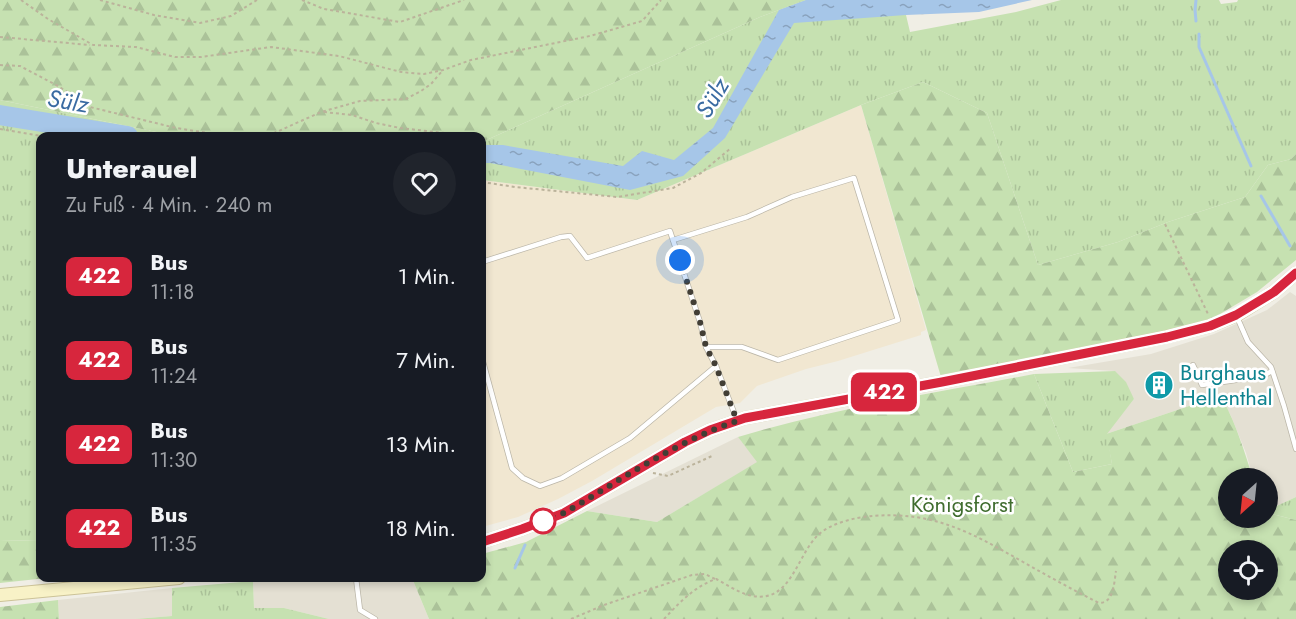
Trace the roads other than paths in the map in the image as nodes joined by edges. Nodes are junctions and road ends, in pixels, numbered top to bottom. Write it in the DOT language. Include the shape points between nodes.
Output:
graph roads {
  1 [pos="673,240"];
  2 [pos="486,261"];
  3 [pos="1296,273"];
  4 [pos="1236,315"];
  5 [pos="706,347"];
  6 [pos="1193,364"];
  7 [pos="716,366"];
  8 [pos="1272,371"];
  9 [pos="486,373"];
  10 [pos="737,421"];
  11 [pos="1296,449"];
  12 [pos="486,541"];
  13 [pos="137,582"];
  14 [pos="356,582"];
  15 [pos="0,595"];
  16 [pos="375,619"];
  1 -- 2 [label="lane" via="670,231 587,258 570,236"];
  1 -- 5 [label="lane"];
  1 -- 5 [label="lane" via="854,178 898,320 778,360 742,347"];
  3 -- 4 [label="main road"];
  4 -- 8 [label="lane" via="1248,342"];
  4 -- 10 [label="main road" via="1167,337"];
  5 -- 7 [label="lane"];
  6 -- 8 [label="lane" via="1202,385 1263,376"];
  7 -- 9 [label="lane" via="630,438 562,478 540,486 512,468"];
  7 -- 10 [label="lane"];
  8 -- 11 [label="lane"];
  10 -- 12 [label="main road" via="685,442 564,513"];
  13 -- 15 [label="main road"];
  14 -- 16 [label="lane" via="360,610"];
}
